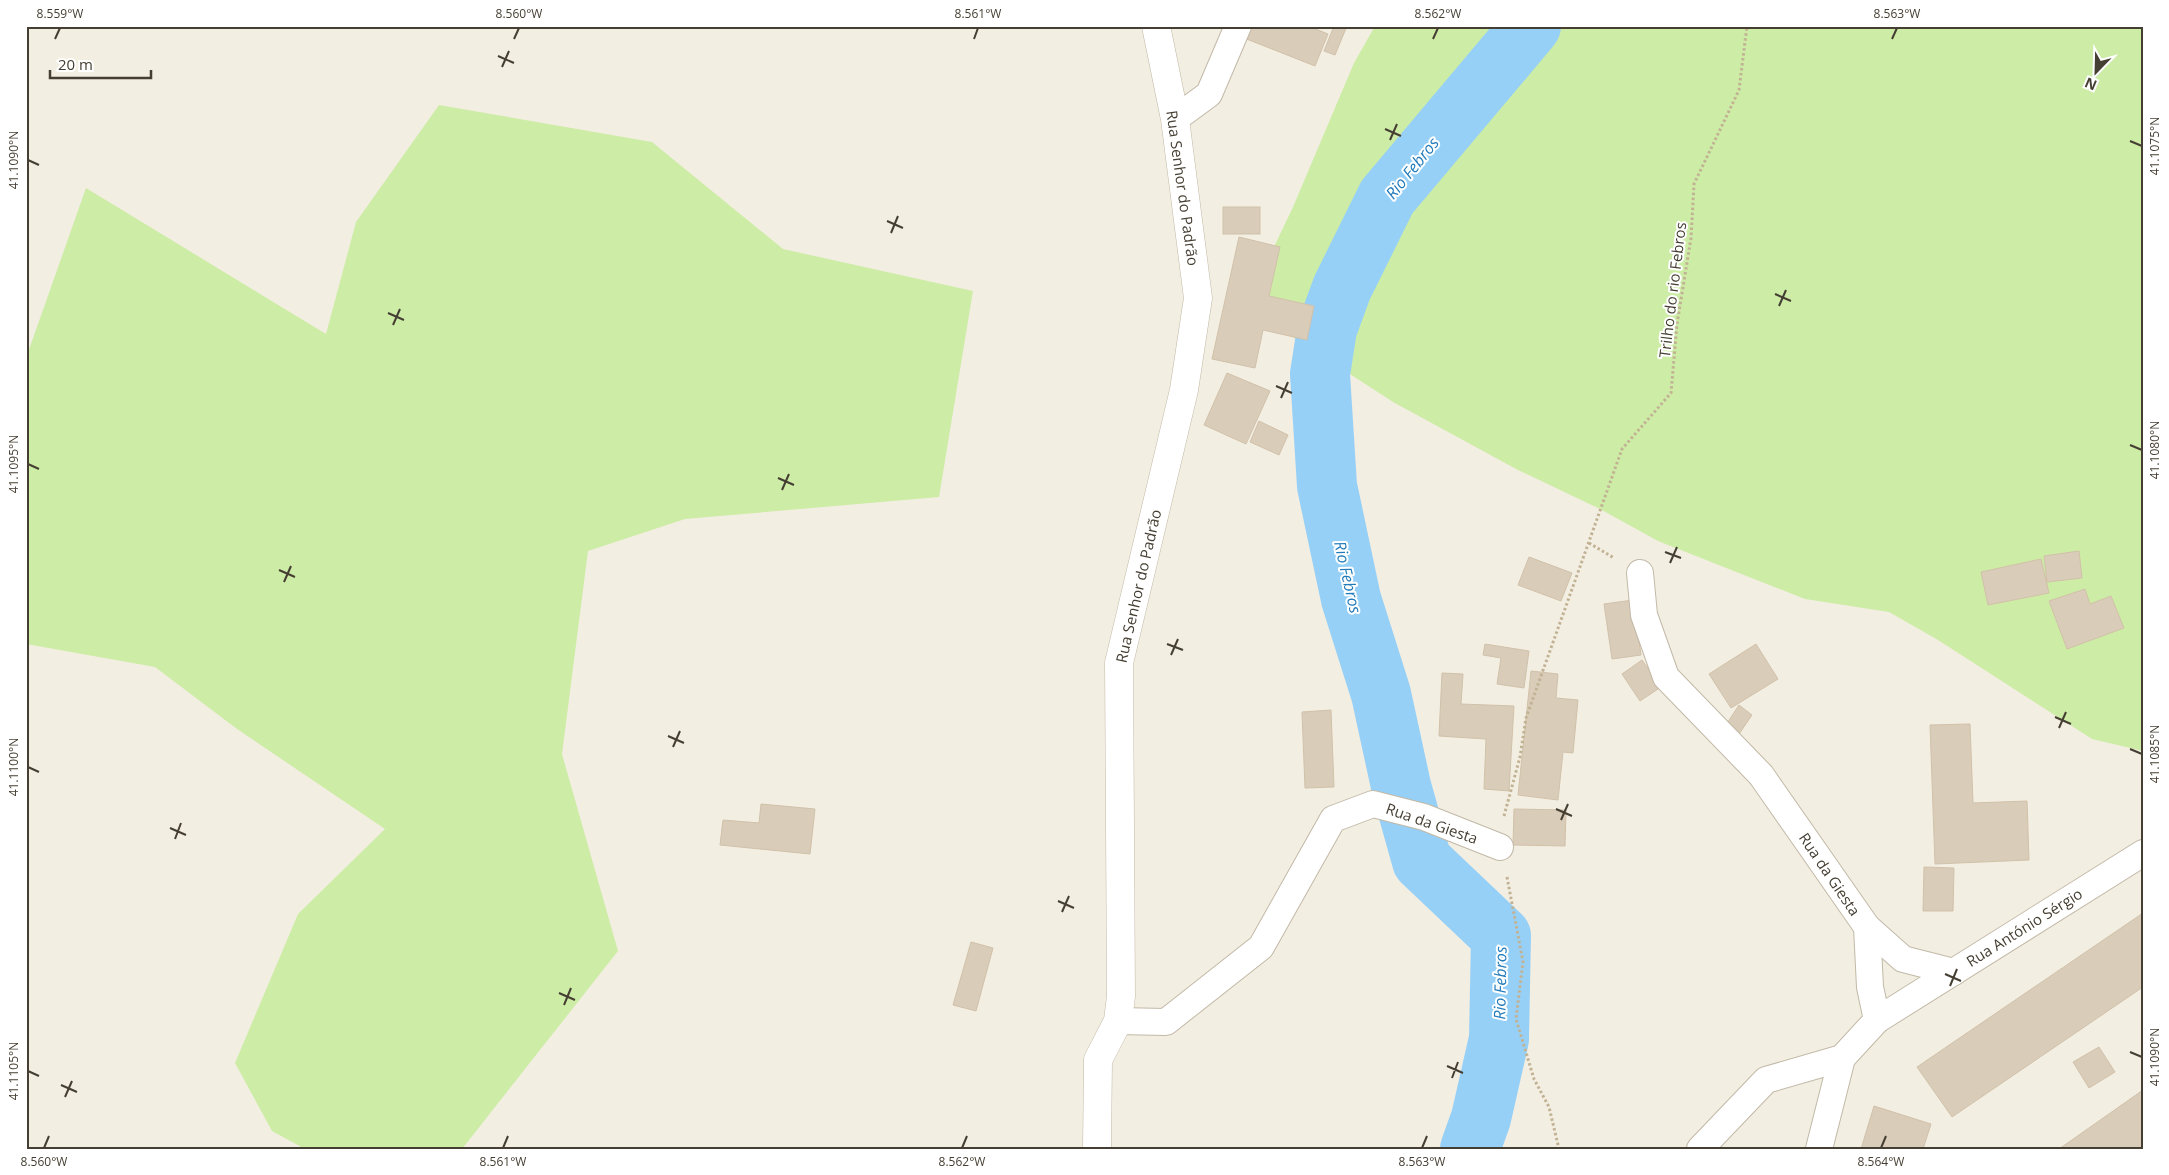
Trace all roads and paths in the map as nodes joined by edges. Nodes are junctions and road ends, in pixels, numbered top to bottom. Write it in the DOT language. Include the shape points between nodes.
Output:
graph roads {
  1 [pos="1156,26"];
  2 [pos="1238,26"];
  3 [pos="1747,26"];
  4 [pos="1175,119"];
  5 [pos="1588,543"];
  6 [pos="1640,573"];
  7 [pos="1500,847"];
  8 [pos="2143,853"];
  9 [pos="1867,927"];
  10 [pos="1954,972"];
  11 [pos="1877,1020"];
  12 [pos="1118,1021"];
  13 [pos="1842,1058"];
  14 [pos="1098,1149"];
  15 [pos="1559,1149"];
  16 [pos="1700,1149"];
  17 [pos="1819,1149"];
  1 -- 4 [label="street, Rua Senhor do Padrão"];
  2 -- 4 [label="street" via="1209,94"];
  3 -- 5 [label="path, Trilho do rio Febros" via="1739,90 1694,184 1691,238 1677,324 1671,393 1622,449"];
  4 -- 12 [label="street, Rua Senhor do Padrão" via="1198,298 1184,390 1119,663 1121,996"];
  5 -- 7 [label="path, Rua da Giesta" via="1526,718"];
  6 -- 9 [label="street, Rua da Giesta" via="1644,615 1666,677 1761,775"];
  7 -- 12 [label="street, Rua da Giesta" via="1424,817 1373,804 1333,819 1262,947 1166,1022"];
  7 -- 15 [label="path" via="1523,962 1516,1019 1534,1079 1549,1107"];
  8 -- 10 [label="street, Rua António Sérgio"];
  9 -- 10 [label="street, Rua da Giesta" via="1904,959"];
  9 -- 11 [label="street, Rua da Giesta" via="1870,987"];
  10 -- 11 [label="street, Rua António Sérgio"];
  11 -- 13 [label="street, Rua António Sérgio"];
  12 -- 14 [label="street, Rua Senhor do Padrão" via="1098,1060"];
  13 -- 16 [label="street" via="1766,1080"];
  13 -- 17 [label="street, Rua António Sérgio"];
}
